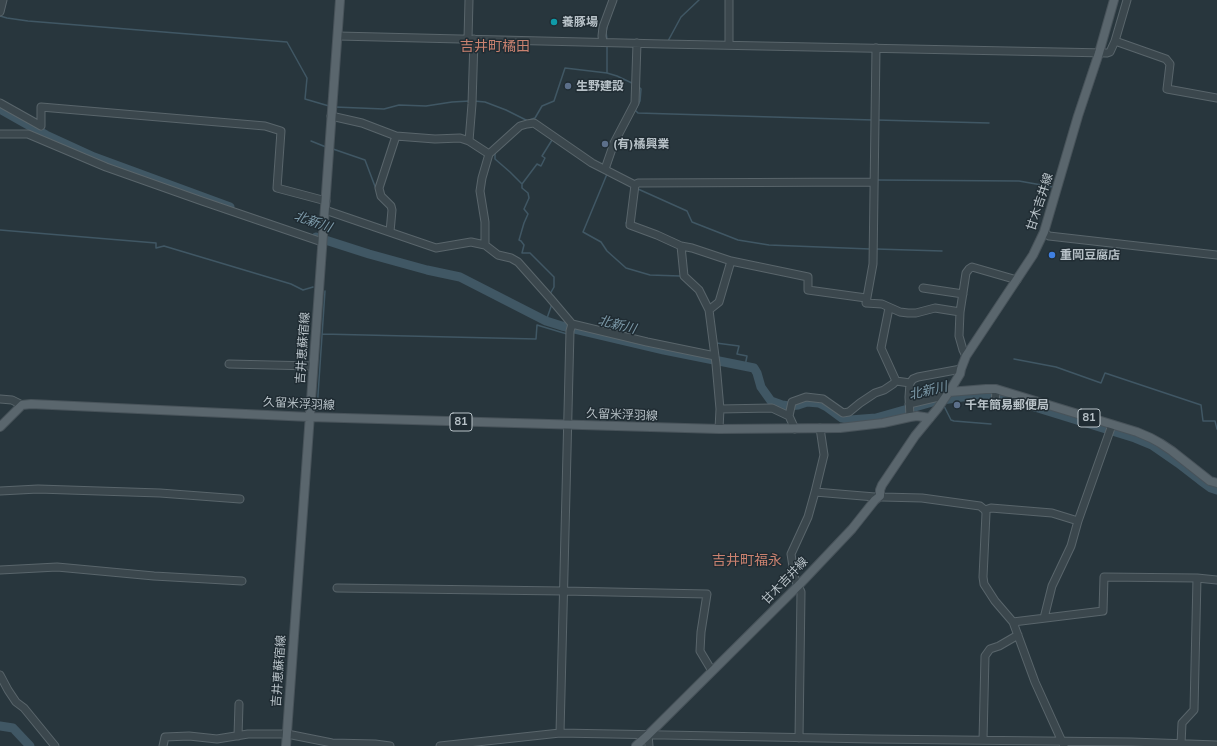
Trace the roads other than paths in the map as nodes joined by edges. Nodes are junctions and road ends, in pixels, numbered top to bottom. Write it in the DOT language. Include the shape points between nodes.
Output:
graph roads {
  1 [pos="3,0"];
  2 [pos="340,0"];
  3 [pos="469,0"];
  4 [pos="613,0"];
  5 [pos="729,0"];
  6 [pos="1114,0"];
  7 [pos="1127,0"];
  8 [pos="0,12"];
  9 [pos="338,36"];
  10 [pos="471,39"];
  11 [pos="1115,41"];
  12 [pos="603,42"];
  13 [pos="637,43"];
  14 [pos="729,45"];
  15 [pos="876,48"];
  16 [pos="1099,53"];
  17 [pos="1217,98"];
  18 [pos="0,103"];
  19 [pos="332,110"];
  20 [pos="0,134"];
  21 [pos="396,136"];
  22 [pos="469,141"];
  23 [pos="489,154"];
  24 [pos="607,170"];
  25 [pos="874,182"];
  26 [pos="634,187"];
  27 [pos="326,201"];
  28 [pos="325,210"];
  29 [pos="390,232"];
  30 [pos="1044,232"];
  31 [pos="322,239"];
  32 [pos="485,245"];
  33 [pos="681,246"];
  34 [pos="1217,255"];
  35 [pos="731,261"];
  36 [pos="1017,280"];
  37 [pos="923,288"];
  38 [pos="963,294"];
  39 [pos="866,298"];
  40 [pos="889,308"];
  41 [pos="710,309"];
  42 [pos="960,312"];
  43 [pos="571,327"];
  44 [pos="966,356"];
  45 [pos="716,360"];
  46 [pos="229,364"];
  47 [pos="313,366"];
  48 [pos="961,369"];
  49 [pos="896,381"];
  50 [pos="910,383"];
  51 [pos="0,399"];
  52 [pos="944,399"];
  53 [pos="909,404"];
  54 [pos="22,405"];
  55 [pos="720,409"];
  56 [pos="790,410"];
  57 [pos="910,415"];
  58 [pos="310,417"];
  59 [pos="930,418"];
  60 [pos="567,425"];
  61 [pos="0,427"];
  62 [pos="820,428"];
  63 [pos="1111,428"];
  64 [pos="719,429"];
  65 [pos="795,429"];
  66 [pos="1217,483"];
  67 [pos="0,491"];
  68 [pos="815,492"];
  69 [pos="880,496"];
  70 [pos="240,499"];
  71 [pos="985,510"];
  72 [pos="1078,520"];
  73 [pos="0,570"];
  74 [pos="1197,578"];
  75 [pos="1217,580"];
  76 [pos="242,581"];
  77 [pos="798,586"];
  78 [pos="337,588"];
  79 [pos="563,591"];
  80 [pos="1044,618"];
  81 [pos="1013,622"];
  82 [pos="1018,635"];
  83 [pos="712,672"];
  84 [pos="0,675"];
  85 [pos="239,704"];
  86 [pos="560,733"];
  87 [pos="287,734"];
  88 [pos="648,735"];
  89 [pos="238,736"];
  90 [pos="799,738"];
  91 [pos="983,740"];
  92 [pos="216,743"];
  93 [pos="1064,744"];
  94 [pos="1181,744"];
  95 [pos="1217,745"];
  96 [pos="55,746"];
  97 [pos="163,746"];
  98 [pos="286,746"];
  99 [pos="390,746"];
  100 [pos="440,746"];
  101 [pos="636,746"];
  102 [pos="649,746"];
  1 -- 8 [label="street"];
  2 -- 9 [label="main road, 吉井恵蘇宿線"];
  3 -- 10 [label="street"];
  4 -- 12 [label="street" via="603,27"];
  5 -- 14 [label="street"];
  6 -- 16 [label="main road, 甘木吉井線"];
  7 -- 11 [label="street"];
  9 -- 10 [label="street"];
  9 -- 19 [label="main road, 吉井恵蘇宿線"];
  10 -- 12 [label="street"];
  10 -- 22 [label="street" via="472,102"];
  11 -- 16 [label="street" via="1110,52"];
  11 -- 17 [label="street" via="1166,59 1170,64 1167,89"];
  12 -- 13 [label="street"];
  13 -- 14 [label="street"];
  13 -- 24 [label="street" via="635,103 614,143"];
  14 -- 15 [label="street"];
  15 -- 16 [label="street"];
  15 -- 25 [label="street"];
  16 -- 30 [label="main road, 甘木吉井線"];
  18 -- 27 [label="street" via="41,126 41,107 264,126 281,131 277,188"];
  19 -- 21 [label="street"];
  19 -- 27 [label="main road, 吉井恵蘇宿線"];
  20 -- 31 [label="street" via="28,134 202,201"];
  21 -- 22 [label="street" via="460,138"];
  21 -- 29 [label="street" via="379,188 381,196 391,206"];
  22 -- 23 [label="street"];
  23 -- 24 [label="street" via="520,126 530,124"];
  23 -- 32 [label="street" via="480,191 485,222"];
  24 -- 26 [label="street"];
  25 -- 26 [label="street" via="638,183"];
  25 -- 39 [label="street" via="873,264"];
  26 -- 33 [label="street" via="630,225"];
  27 -- 28 [label="main road, 吉井恵蘇宿線"];
  28 -- 29 [label="street"];
  28 -- 31 [label="main road, 吉井恵蘇宿線"];
  29 -- 32 [label="street" via="436,248 471,242"];
  30 -- 34 [label="street" via="1049,236"];
  30 -- 36 [label="main road, 甘木吉井線"];
  31 -- 47 [label="main road, 吉井恵蘇宿線"];
  32 -- 43 [label="street" via="498,255 518,262 550,298"];
  33 -- 35 [label="street"];
  33 -- 41 [label="street" via="684,276 699,290"];
  35 -- 39 [label="street" via="808,277 808,290"];
  35 -- 41 [label="street" via="719,302"];
  36 -- 38 [label="street" via="972,268 966,273"];
  36 -- 44 [label="main road, 甘木吉井線"];
  37 -- 38 [label="street"];
  38 -- 42 [label="street"];
  39 -- 40 [label="street" via="866,303 882,304"];
  40 -- 42 [label="street" via="908,313 935,308"];
  40 -- 49 [label="street" via="881,348"];
  41 -- 45 [label="street"];
  42 -- 44 [label="street" via="959,336"];
  43 -- 45 [label="street" via="647,342"];
  43 -- 60 [label="street"];
  44 -- 48 [label="main road, 甘木吉井線"];
  45 -- 55 [label="street"];
  46 -- 47 [label="street"];
  47 -- 58 [label="main road, 吉井恵蘇宿線"];
  48 -- 50 [label="street" via="918,376"];
  48 -- 52 [label="main road, 甘木吉井線"];
  49 -- 50 [label="street"];
  49 -- 56 [label="street" via="849,412 842,413 823,399 806,397 792,402"];
  50 -- 53 [label="street"];
  51 -- 54 [label="street" via="12,400"];
  52 -- 53 [label="street"];
  52 -- 59 [label="main road"];
  52 -- 63 [label="main road, 81" via="986,389 995,397"];
  53 -- 57 [label="street"];
  54 -- 58 [label="main road, 久留米浮羽線 / 81"];
  54 -- 61 [label="main road"];
  55 -- 56 [label="street"];
  55 -- 64 [label="street"];
  56 -- 65 [label="street"];
  57 -- 59 [label="main road, 久留米浮羽線 / 81"];
  57 -- 62 [label="main road, 久留米浮羽線 / 81" via="866,426"];
  58 -- 60 [label="main road, 久留米浮羽線 / 81"];
  58 -- 87 [label="main road, 吉井恵蘇宿線"];
  59 -- 69 [label="main road, 甘木吉井線" via="882,485"];
  60 -- 64 [label="main road, 久留米浮羽線 / 81"];
  60 -- 79 [label="street"];
  62 -- 65 [label="main road, 久留米浮羽線 / 81"];
  62 -- 68 [label="street" via="824,455"];
  63 -- 66 [label="main road, 81" via="1137,432 1151,438 1210,481"];
  63 -- 72 [label="street"];
  64 -- 65 [label="main road, 久留米浮羽線 / 81"];
  67 -- 70 [label="street" via="38,489 160,493"];
  68 -- 69 [label="street"];
  68 -- 77 [label="street" via="808,517 791,554"];
  69 -- 71 [label="street" via="922,498 980,506"];
  69 -- 77 [label="main road, 甘木吉井線"];
  71 -- 72 [label="street" via="991,508 1052,513"];
  71 -- 81 [label="street" via="984,584"];
  72 -- 80 [label="street" via="1071,546 1052,586"];
  73 -- 76 [label="street" via="57,567"];
  74 -- 75 [label="street"];
  74 -- 80 [label="street" via="1104,578 1103,611"];
  74 -- 94 [label="street" via="1194,710 1182,723"];
  77 -- 83 [label="main road, 甘木吉井線"];
  77 -- 90 [label="street" via="801,592"];
  78 -- 79 [label="street"];
  79 -- 83 [label="street" via="707,594 700,650"];
  79 -- 86 [label="street"];
  80 -- 81 [label="street"];
  81 -- 82 [label="street"];
  82 -- 91 [label="street" via="990,649 985,656"];
  82 -- 93 [label="street" via="1035,682"];
  83 -- 88 [label="main road, 甘木吉井線"];
  84 -- 96 [label="street" via="16,702 24,708"];
  85 -- 89 [label="street"];
  86 -- 88 [label="street"];
  86 -- 100 [label="street"];
  87 -- 89 [label="street"];
  87 -- 98 [label="main road, 吉井恵蘇宿線"];
  87 -- 99 [label="street" via="332,744"];
  88 -- 90 [label="street"];
  88 -- 101 [label="main road, 甘木吉井線"];
  88 -- 102 [label="street"];
  89 -- 92 [label="street"];
  90 -- 91 [label="street"];
  91 -- 93 [label="street"];
  92 -- 97 [label="street" via="188,736 165,737"];
  93 -- 94 [label="street"];
  94 -- 95 [label="street"];
}
